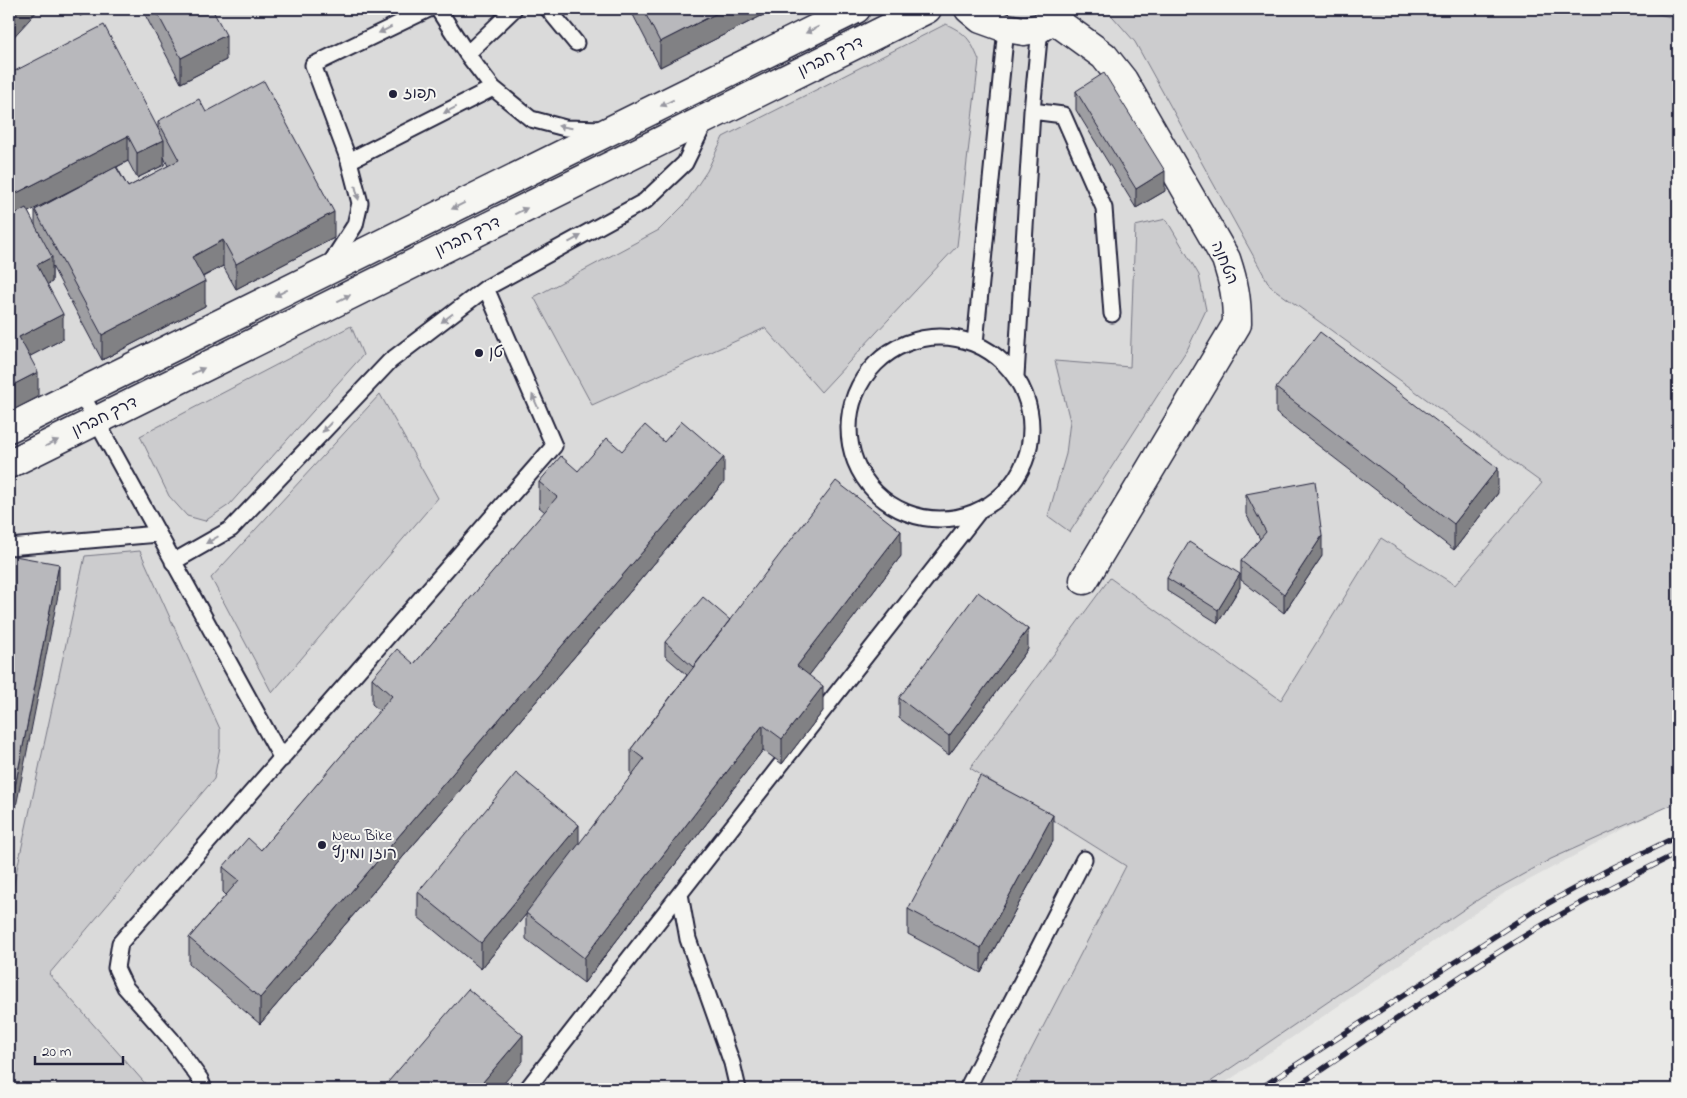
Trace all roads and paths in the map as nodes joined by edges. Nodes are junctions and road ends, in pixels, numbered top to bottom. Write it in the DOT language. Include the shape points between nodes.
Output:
graph roads {
  1 [pos="429,9"];
  2 [pos="438,9"];
  3 [pos="514,9"];
  4 [pos="548,9"];
  5 [pos="856,9"];
  6 [pos="927,9"];
  7 [pos="969,9"];
  8 [pos="1049,18"];
  9 [pos="1006,28"];
  10 [pos="576,43"];
  11 [pos="467,54"];
  12 [pos="494,88"];
  13 [pos="1032,111"];
  14 [pos="706,119"];
  15 [pos="613,129"];
  16 [pos="349,160"];
  17 [pos="71,199"];
  18 [pos="9,230"];
  19 [pos="324,272"];
  20 [pos="486,288"];
  21 [pos="1112,314"];
  22 [pos="975,343"];
  23 [pos="1016,376"];
  24 [pos="81,393"];
  25 [pos="97,421"];
  26 [pos="9,428"];
  27 [pos="9,464"];
  28 [pos="980,510"];
  29 [pos="158,534"];
  30 [pos="9,547"];
  31 [pos="173,562"];
  32 [pos="1084,580"];
  33 [pos="282,759"];
  34 [pos="1084,859"];
  35 [pos="680,894"];
  36 [pos="204,1089"];
  37 [pos="527,1089"];
  38 [pos="738,1089"];
  39 [pos="967,1089"];
  1 -- 16 [label="lane, one-way" via="314,65"];
  2 -- 11 [label="lane"];
  3 -- 11 [label="lane"];
  4 -- 10 [label="lane"];
  5 -- 15 [label="street, דרך חברון, one-way"];
  6 -- 14 [label="street, דרך חברון"];
  7 -- 9 [label="street" via="981,19"];
  8 -- 9 [label="street" via="1024,31"];
  8 -- 13 [label="lane"];
  8 -- 32 [label="street, הטחנה" via="1104,56 1123,80 1226,260 1235,284 1237,306 1237,324"];
  9 -- 22 [label="lane"];
  11 -- 12 [label="lane"];
  15 -- 12 [label="lane, one-way" via="565,128 531,118"];
  12 -- 16 [label="lane, one-way"];
  13 -- 21 [label="lane" via="1063,115 1104,208"];
  13 -- 23 [label="lane"];
  20 -- 14 [label="lane, one-way" via="645,201 685,163"];
  25 -- 14 [label="street, דרך חברון, one-way"];
  15 -- 19 [label="street, דרך חברון, one-way"];
  16 -- 19 [label="lane, one-way" via="360,203 355,225"];
  17 -- 18 [label="lane"];
  19 -- 24 [label="street, דרך חברון, one-way"];
  20 -- 31 [label="lane, one-way" via="390,361 231,529"];
  33 -- 20 [label="lane, one-way" via="554,446"];
  22 -- 23 [label="lane" via="994,353"];
  22 -- 28 [label="lane" via="944,336 909,342 882,358 865,376 851,405 848,430 855,461 868,484 904,512 936,520"];
  23 -- 28 [label="lane" via="1025,391 1032,422 1028,457 1013,485"];
  24 -- 25 [label="lane"];
  24 -- 26 [label="street, דרך חברון"];
  27 -- 25 [label="street, דרך חברון, one-way"];
  25 -- 29 [label="lane"];
  28 -- 35 [label="lane"];
  29 -- 30 [label="lane"];
  29 -- 31 [label="lane"];
  31 -- 33 [label="lane"];
  33 -- 36 [label="lane" via="120,944 116,968 125,987 171,1038"];
  34 -- 39 [label="lane"];
  35 -- 37 [label="lane"];
  35 -- 38 [label="lane" via="688,939 732,1063"];
}
